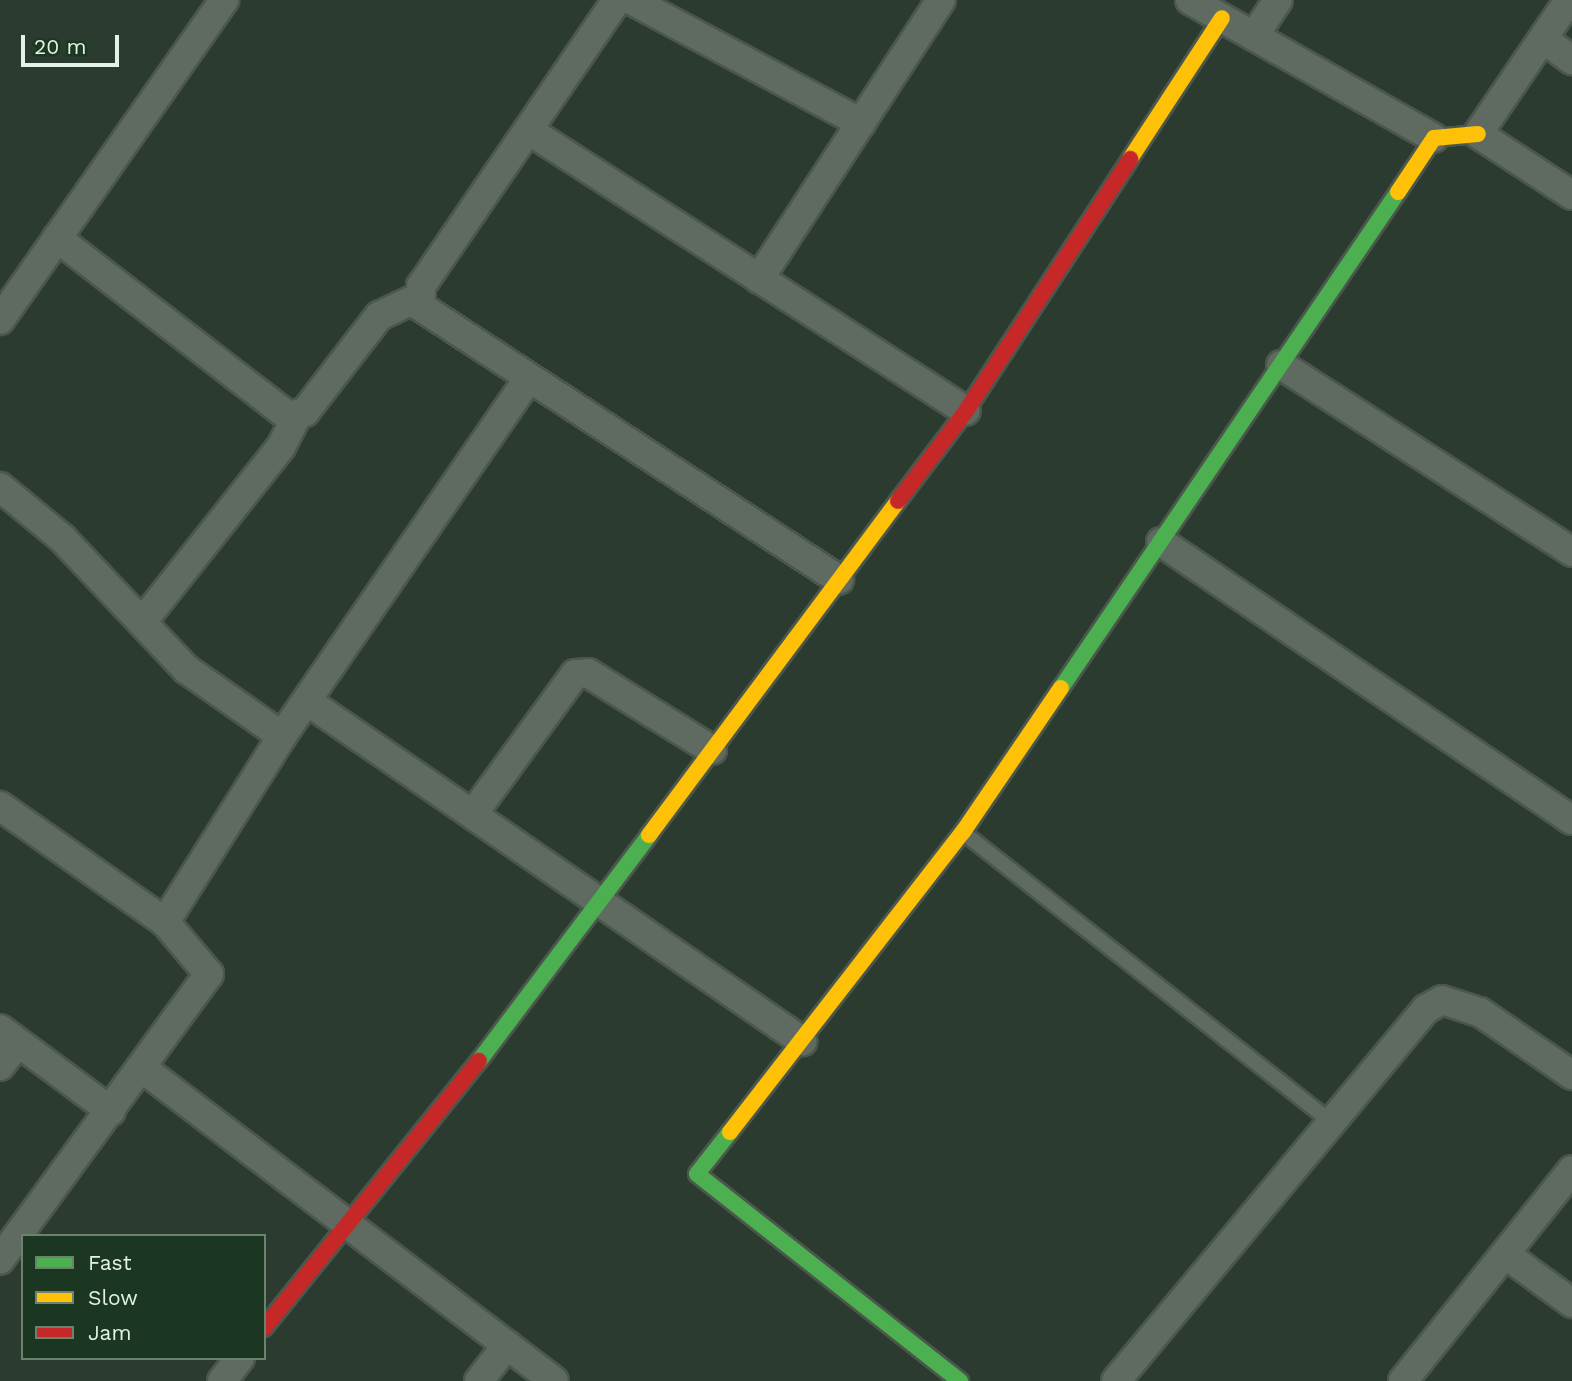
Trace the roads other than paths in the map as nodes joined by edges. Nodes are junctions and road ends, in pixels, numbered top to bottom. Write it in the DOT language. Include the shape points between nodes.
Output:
graph roads {
  1 [pos="224,0"];
  2 [pos="617,0"];
  3 [pos="631,0"];
  4 [pos="941,0"];
  5 [pos="1191,0"];
  6 [pos="1278,0"];
  7 [pos="1569,0"];
  8 [pos="1222,18"];
  9 [pos="1254,36"];
  10 [pos="1543,39"];
  11 [pos="1572,60"];
  12 [pos="861,123"];
  13 [pos="528,130"];
  14 [pos="1478,134"];
  15 [pos="1434,138"];
  16 [pos="1572,195"];
  17 [pos="57,239"];
  18 [pos="759,279"];
  19 [pos="419,297"];
  20 [pos="0,320"];
  21 [pos="1281,365"];
  22 [pos="528,380"];
  23 [pos="966,411"];
  24 [pos="297,416"];
  25 [pos="0,487"];
  26 [pos="1161,542"];
  27 [pos="1572,552"];
  28 [pos="839,580"];
  29 [pos="143,621"];
  30 [pos="307,701"];
  31 [pos="282,736"];
  32 [pos="712,750"];
  33 [pos="0,806"];
  34 [pos="473,814"];
  35 [pos="1572,820"];
  36 [pos="963,832"];
  37 [pos="600,900"];
  38 [pos="165,922"];
  39 [pos="9,1036"];
  40 [pos="802,1041"];
  41 [pos="0,1066"];
  42 [pos="142,1068"];
  43 [pos="1572,1075"];
  44 [pos="111,1111"];
  45 [pos="1334,1124"];
  46 [pos="1572,1170"];
  47 [pos="348,1224"];
  48 [pos="1505,1254"];
  49 [pos="0,1260"];
  50 [pos="1572,1303"];
  51 [pos="266,1326"];
  52 [pos="507,1345"];
  53 [pos="238,1360"];
  54 [pos="222,1381"];
  55 [pos="479,1381"];
  56 [pos="554,1381"];
  57 [pos="960,1381"];
  58 [pos="1116,1381"];
  59 [pos="1403,1381"];
  1 -- 17 [label="street"];
  2 -- 13 [label="street"];
  3 -- 12 [label="street"];
  4 -- 12 [label="street"];
  5 -- 8 [label="street"];
  6 -- 9 [label="street"];
  7 -- 10 [label="street"];
  8 -- 9 [label="street"];
  8 -- 23 [label="street"];
  9 -- 15 [label="street"];
  10 -- 11 [label="street"];
  10 -- 14 [label="street"];
  12 -- 18 [label="street"];
  13 -- 18 [label="street"];
  13 -- 19 [label="street"];
  14 -- 15 [label="street"];
  14 -- 16 [label="street"];
  15 -- 21 [label="street"];
  17 -- 20 [label="street"];
  17 -- 24 [label="street" via="288,416"];
  18 -- 23 [label="street"];
  19 -- 22 [label="street" via="432,318"];
  19 -- 24 [label="street" via="379,316"];
  21 -- 26 [label="street"];
  21 -- 27 [label="street"];
  22 -- 28 [label="street"];
  22 -- 30 [label="street"];
  23 -- 28 [label="street"];
  24 -- 29 [label="street" via="281,447"];
  25 -- 29 [label="street" via="42,520"];
  26 -- 35 [label="street"];
  26 -- 36 [label="street"];
  28 -- 32 [label="street"];
  29 -- 31 [label="street" via="186,669"];
  30 -- 31 [label="street"];
  30 -- 34 [label="street"];
  31 -- 38 [label="street"];
  32 -- 34 [label="street" via="588,673 575,674"];
  32 -- 37 [label="street"];
  33 -- 38 [label="street"];
  34 -- 37 [label="street"];
  36 -- 40 [label="street"];
  36 -- 45 [label="lane"];
  37 -- 40 [label="street"];
  37 -- 47 [label="street"];
  38 -- 42 [label="street" via="209,974"];
  39 -- 41 [label="street"];
  39 -- 44 [label="street"];
  40 -- 57 [label="street" via="697,1174"];
  42 -- 44 [label="street"];
  42 -- 47 [label="street"];
  43 -- 45 [label="street" via="1479,1012 1442,1000 1426,1009"];
  44 -- 49 [label="street"];
  45 -- 58 [label="street"];
  46 -- 48 [label="street"];
  47 -- 51 [label="street"];
  47 -- 52 [label="street"];
  48 -- 50 [label="street"];
  48 -- 59 [label="street"];
  52 -- 55 [label="street"];
  52 -- 56 [label="street"];
  53 -- 54 [label="street"];
}
